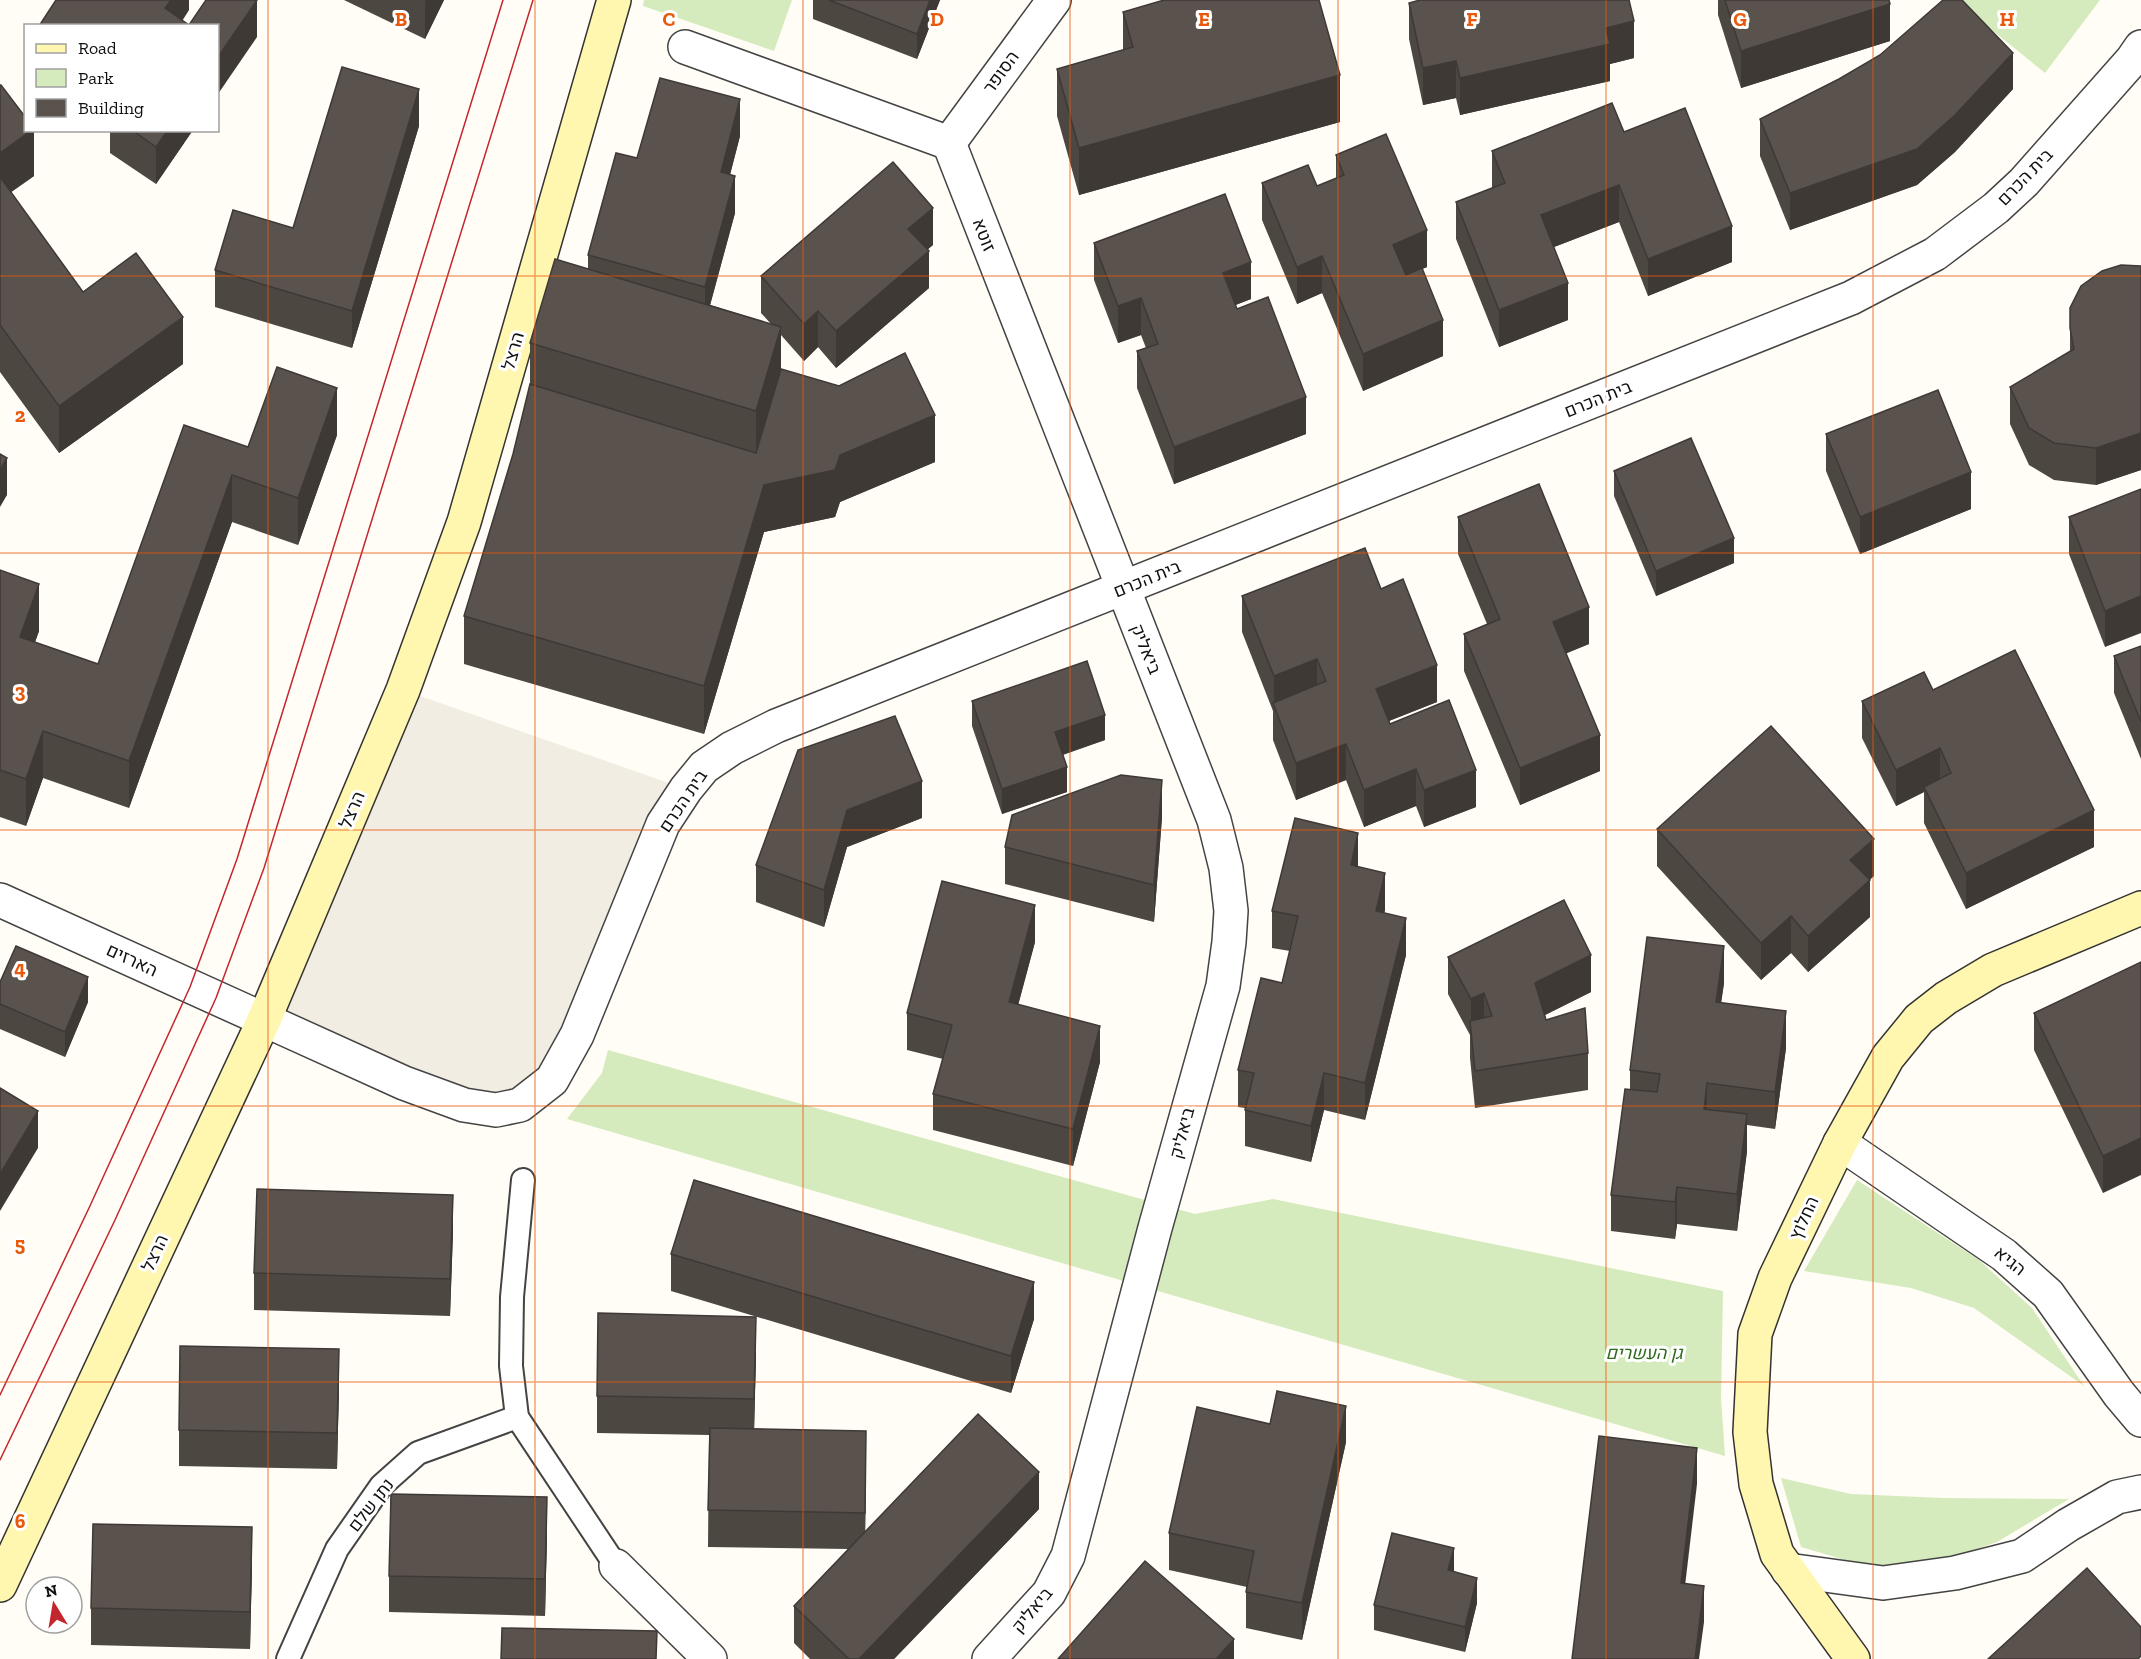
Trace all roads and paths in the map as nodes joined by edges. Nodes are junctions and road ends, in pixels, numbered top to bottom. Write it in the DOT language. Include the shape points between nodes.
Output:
graph roads {
  1 [pos="614,0"];
  2 [pos="1054,0"];
  3 [pos="685,47"];
  4 [pos="2141,47"];
  5 [pos="949,143"];
  6 [pos="1122,589"];
  7 [pos="0,900"];
  8 [pos="2141,908"];
  9 [pos="264,1020"];
  10 [pos="1840,1143"];
  11 [pos="523,1180"];
  12 [pos="517,1417"];
  13 [pos="2141,1420"];
  14 [pos="2141,1492"];
  15 [pos="616,1566"];
  16 [pos="1788,1570"];
  17 [pos="0,1585"];
  18 [pos="288,1659"];
  19 [pos="710,1659"];
  20 [pos="989,1659"];
  21 [pos="1853,1659"];
  1 -- 9 [label="street, הרצל" via="464,522 403,690"];
  2 -- 5 [label="street, הסופר"];
  3 -- 5 [label="street"];
  4 -- 6 [label="street, בית הכרם" via="2024,182 1966,232 1909,269 1840,303"];
  5 -- 6 [label="street, זוטא"];
  6 -- 9 [label="street, בית הכרם" via="776,726 732,748 704,768 663,825 577,1035 552,1080 520,1105 496,1110 464,1105 404,1083"];
  6 -- 20 [label="street, ביאליק" via="1214,820 1226,868 1231,911 1229,942 1223,986 1068,1556 1049,1593"];
  7 -- 9 [label="street, הארזים"];
  8 -- 10 [label="street, החלוץ" via="1993,970 1919,1019 1888,1057"];
  9 -- 17 [label="street, הרצל"];
  10 -- 13 [label="street, הגיא" via="2004,1255 2048,1294"];
  10 -- 16 [label="street, החלוץ" via="1780,1268 1755,1334 1750,1431 1756,1484 1777,1554"];
  11 -- 12 [label="lane" via="512,1297"];
  12 -- 15 [label="lane"];
  12 -- 18 [label="lane, נתן שלם" via="418,1453 381,1486 337,1549"];
  14 -- 16 [label="street" via="2117,1497 2022,1556 1955,1573 1883,1583"];
  15 -- 19 [label="street"];
  16 -- 21 [label="street, החלוץ"];
}
